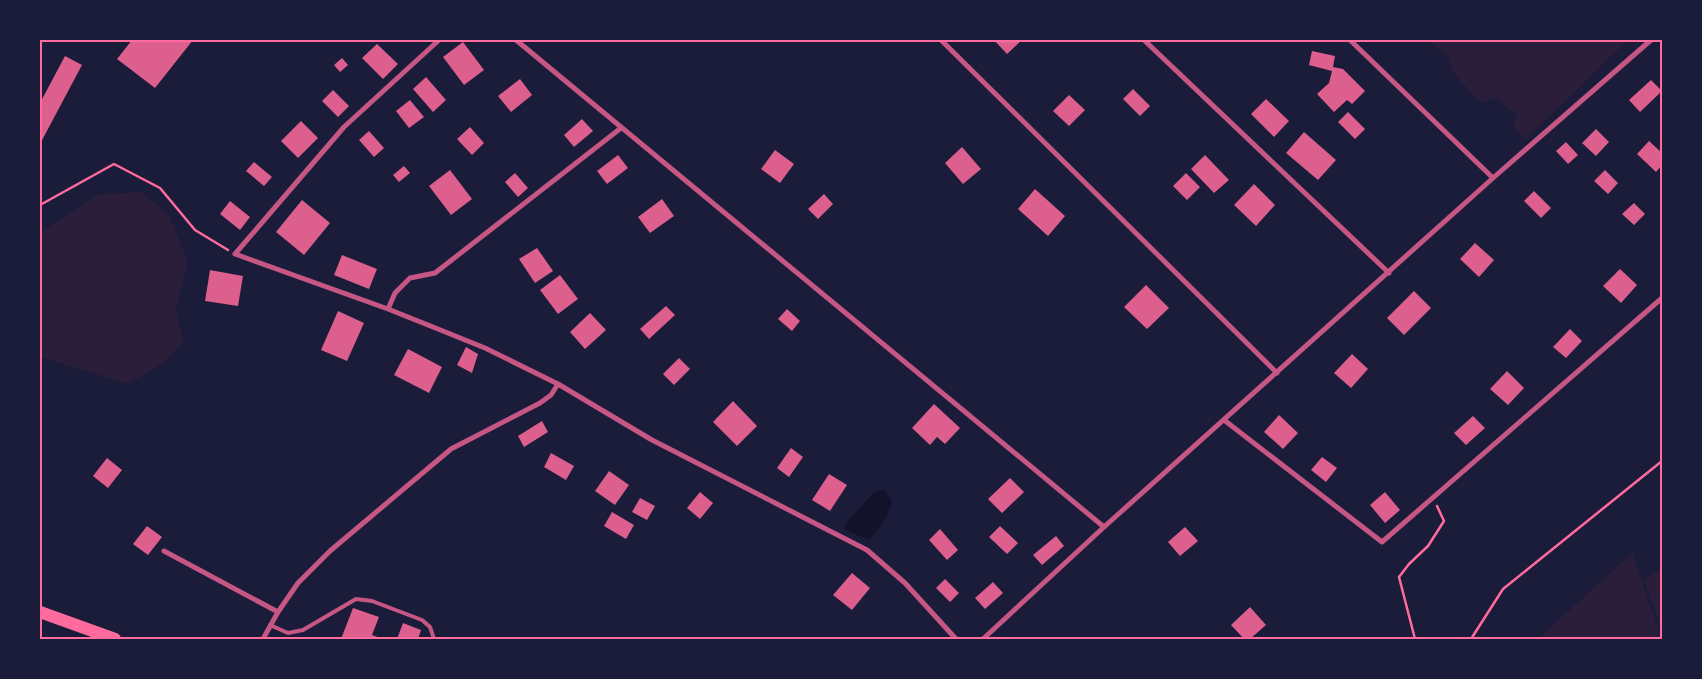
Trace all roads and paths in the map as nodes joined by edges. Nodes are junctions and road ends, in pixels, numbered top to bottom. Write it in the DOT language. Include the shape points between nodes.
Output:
graph roads {
  1 [pos="439,40"];
  2 [pos="516,40"];
  3 [pos="941,40"];
  4 [pos="1144,40"];
  5 [pos="1350,40"];
  6 [pos="1651,40"];
  7 [pos="621,128"];
  8 [pos="1493,178"];
  9 [pos="40,205"];
  10 [pos="235,254"];
  11 [pos="1389,273"];
  12 [pos="1662,298"];
  13 [pos="388,309"];
  14 [pos="1277,373"];
  15 [pos="558,384"];
  16 [pos="1224,420"];
  17 [pos="1662,461"];
  18 [pos="1433,498"];
  19 [pos="1104,527"];
  20 [pos="164,551"];
  21 [pos="40,612"];
  22 [pos="278,612"];
  23 [pos="270,625"];
  24 [pos="115,639"];
  25 [pos="263,639"];
  26 [pos="434,639"];
  27 [pos="956,639"];
  28 [pos="983,639"];
  29 [pos="1415,639"];
  30 [pos="1471,639"];
  1 -- 10 [label="street" via="344,127"];
  2 -- 7 [label="street"];
  3 -- 14 [label="street"];
  4 -- 11 [label="street"];
  5 -- 8 [label="street"];
  6 -- 8 [label="street"];
  7 -- 13 [label="street" via="435,273 410,278 395,293"];
  7 -- 19 [label="street"];
  8 -- 11 [label="street"];
  9 -- 10 [label="path" via="114,164 160,188 195,230"];
  10 -- 13 [label="street"];
  11 -- 14 [label="street"];
  12 -- 18 [label="street"];
  13 -- 15 [label="street" via="485,348"];
  14 -- 16 [label="street"];
  15 -- 22 [label="street" via="540,403 451,449 330,551 298,583"];
  15 -- 27 [label="street" via="652,440 867,550 905,583"];
  16 -- 18 [label="street" via="1382,542"];
  16 -- 19 [label="street"];
  17 -- 30 [label="path" via="1503,589"];
  18 -- 29 [label="path" via="1444,521 1428,546 1399,577"];
  19 -- 28 [label="street"];
  20 -- 22 [label="street"];
  21 -- 24 [label="main road"];
  22 -- 23 [label="street"];
  23 -- 25 [label="street"];
  23 -- 26 [label="lane" via="288,632 303,630 356,599 372,601 422,620 430,627"];
}
